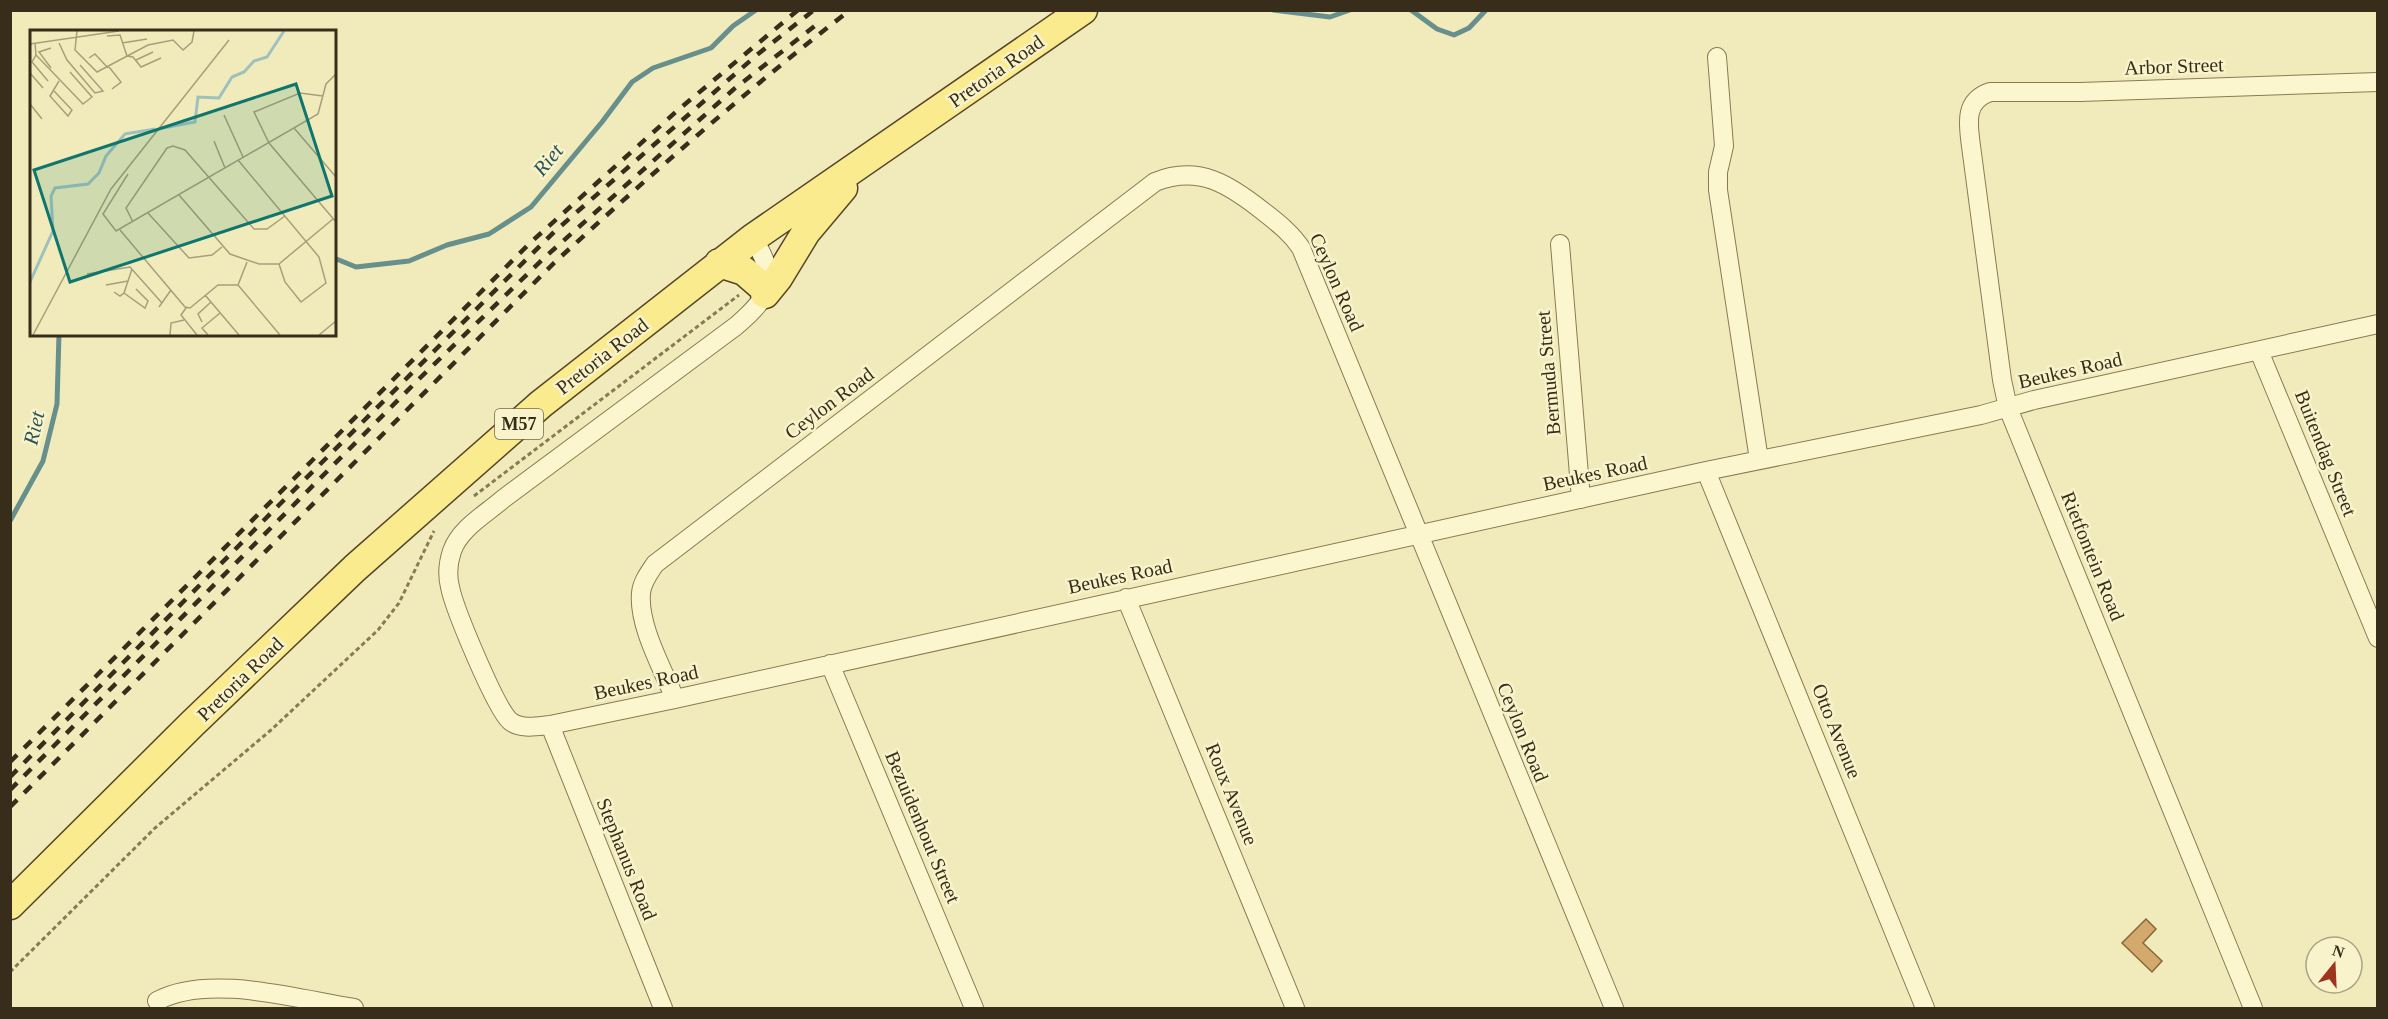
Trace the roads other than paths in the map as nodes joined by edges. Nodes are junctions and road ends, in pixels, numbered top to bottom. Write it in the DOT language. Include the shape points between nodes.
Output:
graph roads {
  1 [pos="1083,10"];
  2 [pos="1717,57"];
  3 [pos="2378,82"];
  4 [pos="1974,102"];
  5 [pos="863,163"];
  6 [pos="753,238"];
  7 [pos="1560,244"];
  8 [pos="719,264"];
  9 [pos="763,288"];
  10 [pos="2378,324"];
  11 [pos="2259,351"];
  12 [pos="2008,408"];
  13 [pos="1759,460"];
  14 [pos="1706,471"];
  15 [pos="1581,499"];
  16 [pos="1418,534"];
  17 [pos="1126,598"];
  18 [pos="2378,638"];
  19 [pos="830,664"];
  20 [pos="675,699"];
  21 [pos="550,725"];
  22 [pos="10,905"];
  23 [pos="157,1001"];
  24 [pos="354,1008"];
  25 [pos="663,1008"];
  26 [pos="974,1008"];
  27 [pos="1295,1008"];
  28 [pos="1614,1008"];
  29 [pos="1925,1008"];
  30 [pos="2253,1008"];
  1 -- 5 [label="main road, Pretoria Road / M57"];
  2 -- 13 [label="street" via="1724,146 1718,190"];
  3 -- 4 [label="street, Arbor Street" via="1990,92"];
  4 -- 12 [label="street, Rietfontein Road" via="1968,125"];
  5 -- 6 [label="main road, Pretoria Road / M57"];
  5 -- 9 [label="main road" via="806,232 778,278"];
  6 -- 8 [label="main road, Pretoria Road / M57"];
  6 -- 9 [label="street" via="767,266"];
  7 -- 15 [label="street, Bermuda Street"];
  8 -- 9 [label="main road" via="744,271"];
  8 -- 22 [label="main road, Pretoria Road / M57" via="541,404 355,568"];
  9 -- 21 [label="street, Beukes Road" via="757,308 736,326 503,499 470,526 453,549 448,573 450,589 473,651 506,716 523,726"];
  10 -- 11 [label="street, Beukes Road"];
  11 -- 12 [label="street, Beukes Road"];
  11 -- 18 [label="street, Buitendag Street"];
  12 -- 13 [label="street, Beukes Road"];
  12 -- 30 [label="street, Rietfontein Road"];
  13 -- 14 [label="street, Beukes Road"];
  14 -- 15 [label="street, Beukes Road"];
  14 -- 29 [label="street, Otto Avenue"];
  15 -- 16 [label="street, Beukes Road"];
  16 -- 17 [label="street, Beukes Road"];
  16 -- 20 [label="street, Ceylon Road" via="1304,254 1293,236 1226,185 1187,174 1170,176 1138,194 656,564 641,592 642,608"];
  16 -- 28 [label="street, Ceylon Road"];
  17 -- 19 [label="street, Beukes Road"];
  17 -- 27 [label="street, Roux Avenue"];
  19 -- 20 [label="street, Beukes Road"];
  19 -- 26 [label="street, Bezuidenhout Street"];
  20 -- 21 [label="street, Beukes Road"];
  21 -- 25 [label="street, Stephanus Road"];
  23 -- 24 [label="street" via="183,990 220,988"];
}
